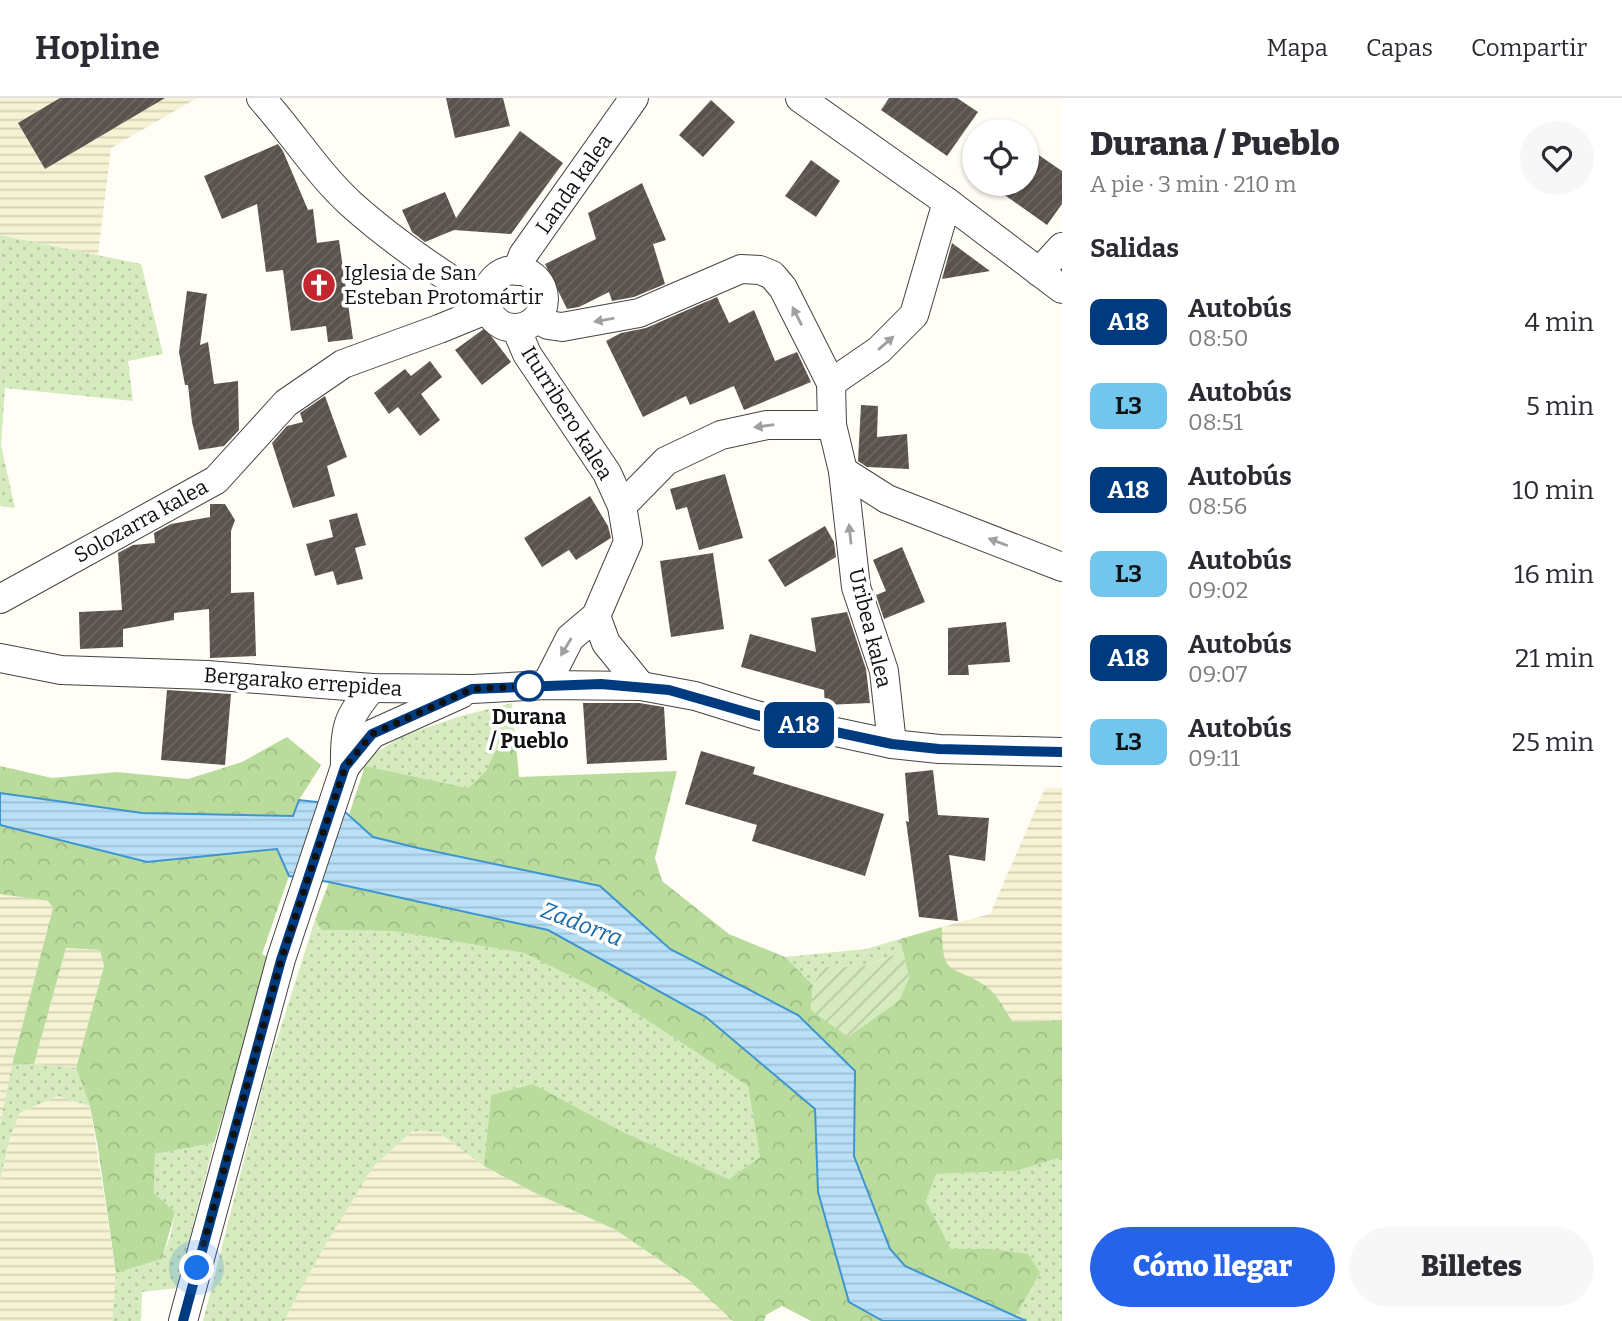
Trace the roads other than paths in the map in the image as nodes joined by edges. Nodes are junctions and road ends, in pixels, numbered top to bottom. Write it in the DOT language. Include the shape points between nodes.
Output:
graph roads {
  1 [pos="261,98"];
  2 [pos="634,98"];
  3 [pos="800,98"];
  4 [pos="947,201"];
  5 [pos="1062,247"];
  6 [pos="517,271"];
  7 [pos="1039,272"];
  8 [pos="1062,289"];
  9 [pos="487,305"];
  10 [pos="527,323"];
  11 [pos="831,383"];
  12 [pos="832,425"];
  13 [pos="844,471"];
  14 [pos="622,506"];
  15 [pos="1062,567"];
  16 [pos="0,600"];
  17 [pos="596,616"];
  18 [pos="0,658"];
  19 [pos="302,684"];
  20 [pos="546,685"];
  21 [pos="642,686"];
  22 [pos="372,688"];
  23 [pos="472,689"];
  24 [pos="360,729"];
  25 [pos="892,744"];
  26 [pos="1062,752"];
  27 [pos="183,1321"];
  1 -- 9 [label="street" via="352,205"];
  2 -- 6 [label="street, Landa kalea" via="523,255"];
  3 -- 4 [label="street"];
  4 -- 7 [label="street"];
  11 -- 4 [label="street, one-way" via="879,349 914,315"];
  5 -- 7 [label="street"];
  6 -- 9 [label="street" via="497,276 487,292"];
  6 -- 10 [label="street" via="532,276 543,291 544,300"];
  7 -- 8 [label="street"];
  9 -- 10 [label="street" via="498,323"];
  9 -- 16 [label="street, Solozarra kalea" via="439,329 342,364 286,403 216,480"];
  11 -- 10 [label="street, Uribea kalea, one-way" via="783,288 760,270 741,269 639,313 562,327"];
  10 -- 14 [label="street, Iturribero kalea" via="527,354 607,472"];
  11 -- 12 [label="street, Uribea kalea"];
  12 -- 13 [label="street, Uribea kalea"];
  12 -- 14 [label="street, one-way" via="767,425 721,435 666,461"];
  15 -- 13 [label="street, one-way" via="887,499"];
  25 -- 13 [label="street, Uribea kalea, one-way" via="884,671 856,587"];
  14 -- 17 [label="street, Iturribero kalea" via="628,542"];
  17 -- 20 [label="street, Iturribero kalea, one-way" via="570,638"];
  17 -- 21 [label="street" via="606,643"];
  18 -- 19 [label="street, Bergarako errepidea" via="61,670"];
  19 -- 22 [label="street, Bergarako errepidea"];
  19 -- 24 [label="street" via="333,697"];
  20 -- 21 [label="street, Bergarako errepidea"];
  20 -- 23 [label="street, Bergarako errepidea"];
  21 -- 25 [label="street, Bergarako errepidea"];
  22 -- 23 [label="street, Bergarako errepidea"];
  22 -- 24 [label="street"];
  23 -- 24 [label="street"];
  24 -- 27 [label="street" via="344,737 345,767 281,960"];
  25 -- 26 [label="street, Bergarako errepidea"];
}
